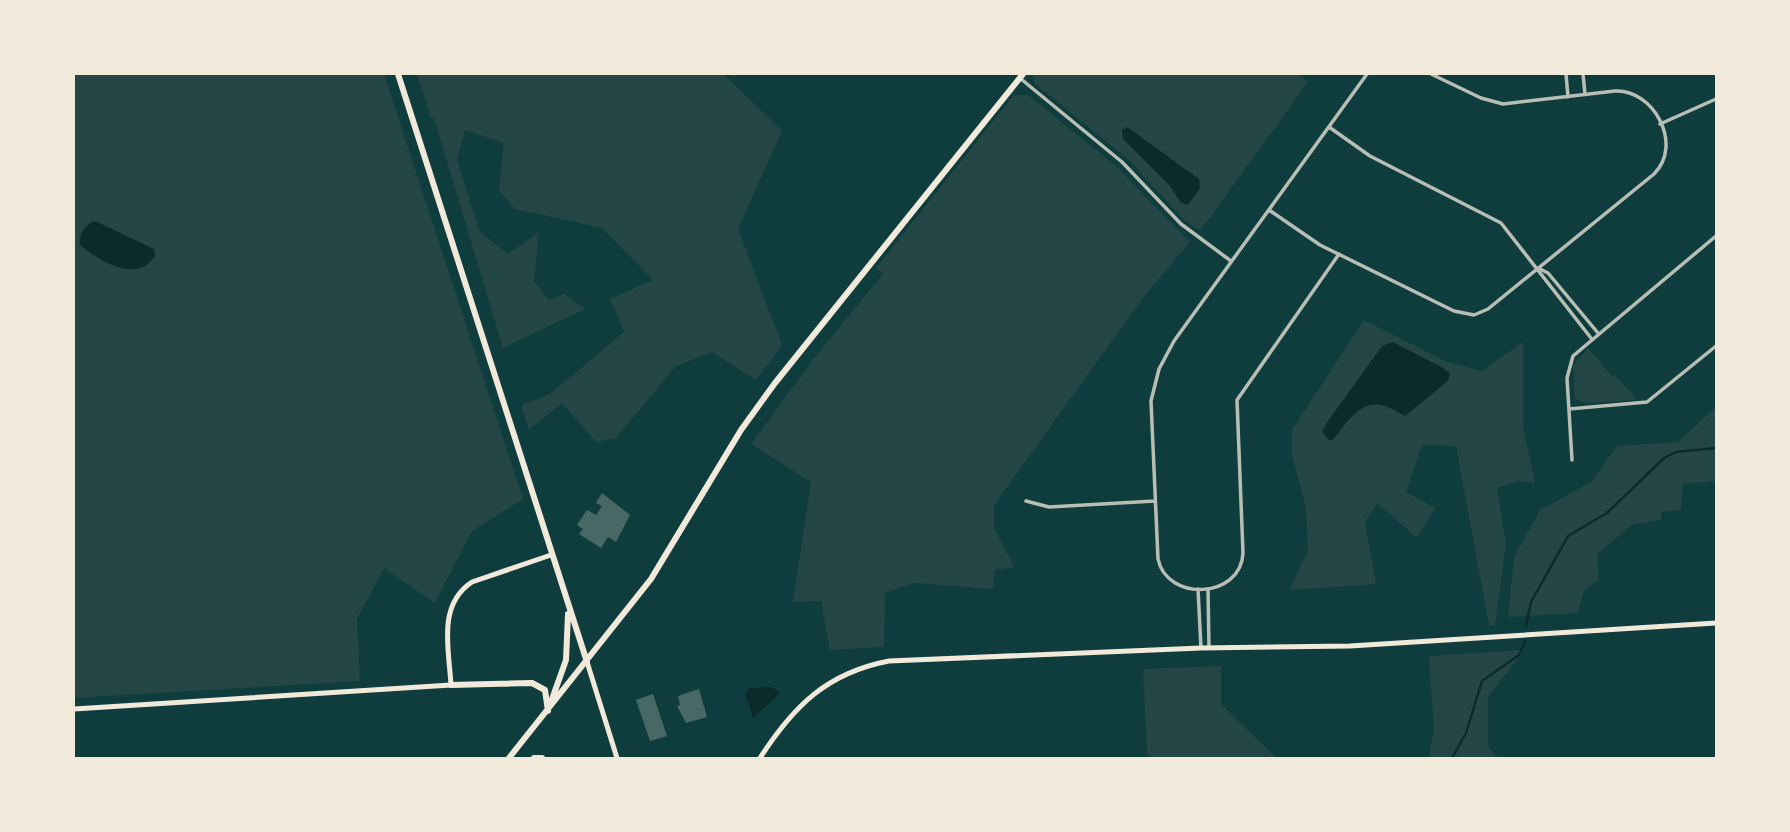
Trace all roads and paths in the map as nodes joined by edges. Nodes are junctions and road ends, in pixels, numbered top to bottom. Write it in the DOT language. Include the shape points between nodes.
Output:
graph roads {
  1 [pos="398,74"];
  2 [pos="1367,74"];
  3 [pos="1432,74"];
  4 [pos="1566,74"];
  5 [pos="1583,74"];
  6 [pos="1021,76"];
  7 [pos="1585,94"];
  8 [pos="1568,97"];
  9 [pos="1717,99"];
  10 [pos="1660,124"];
  11 [pos="1329,127"];
  12 [pos="1269,210"];
  13 [pos="1717,236"];
  14 [pos="1339,254"];
  15 [pos="1231,261"];
  16 [pos="1538,268"];
  17 [pos="1598,333"];
  18 [pos="1591,338"];
  19 [pos="1717,346"];
  20 [pos="1569,409"];
  21 [pos="1572,460"];
  22 [pos="1026,501"];
  23 [pos="1155,501"];
  24 [pos="551,555"];
  25 [pos="1198,589"];
  26 [pos="1208,589"];
  27 [pos="568,608"];
  28 [pos="1717,623"];
  29 [pos="1201,648"];
  30 [pos="1209,648"];
  31 [pos="587,662"];
  32 [pos="451,685"];
  33 [pos="74,709"];
  34 [pos="548,710"];
  35 [pos="509,758"];
  36 [pos="534,758"];
  37 [pos="542,758"];
  38 [pos="617,758"];
  39 [pos="760,758"];
  1 -- 24 [label="main road"];
  2 -- 11 [label="street"];
  3 -- 8 [label="street" via="1495,102"];
  4 -- 8 [label="street"];
  5 -- 7 [label="street"];
  6 -- 15 [label="street" via="1122,162 1181,224"];
  6 -- 31 [label="main road" via="775,383 741,430 651,579"];
  7 -- 8 [label="street"];
  7 -- 10 [label="street" via="1636,94 1651,106"];
  9 -- 10 [label="street"];
  10 -- 16 [label="street" via="1666,145 1660,168"];
  11 -- 12 [label="street"];
  11 -- 16 [label="street" via="1370,156 1498,220"];
  12 -- 14 [label="street"];
  12 -- 15 [label="street"];
  13 -- 17 [label="street"];
  14 -- 16 [label="street" via="1465,314 1488,309"];
  14 -- 26 [label="street" via="1237,400 1243,561 1232,580"];
  15 -- 23 [label="street" via="1174,341 1156,376 1151,410"];
  16 -- 17 [label="street" via="1548,273"];
  16 -- 18 [label="street"];
  17 -- 18 [label="street"];
  18 -- 20 [label="street" via="1569,367"];
  19 -- 20 [label="street" via="1647,402"];
  20 -- 21 [label="street"];
  22 -- 23 [label="street" via="1049,507"];
  23 -- 25 [label="street" via="1158,559 1163,572 1179,586"];
  24 -- 27 [label="main road"];
  24 -- 32 [label="main road" via="461,590 451,603 448,619"];
  25 -- 26 [label="street"];
  25 -- 29 [label="street"];
  26 -- 30 [label="street"];
  27 -- 31 [label="main road"];
  27 -- 34 [label="main road" via="566,660"];
  28 -- 30 [label="main road" via="1350,646"];
  29 -- 30 [label="main road"];
  29 -- 39 [label="main road" via="873,664 829,683 805,700"];
  31 -- 34 [label="main road"];
  31 -- 38 [label="main road"];
  32 -- 33 [label="main road"];
  32 -- 34 [label="main road" via="532,683 545,690"];
  34 -- 35 [label="main road"];
  36 -- 37 [label="main road"];
}
